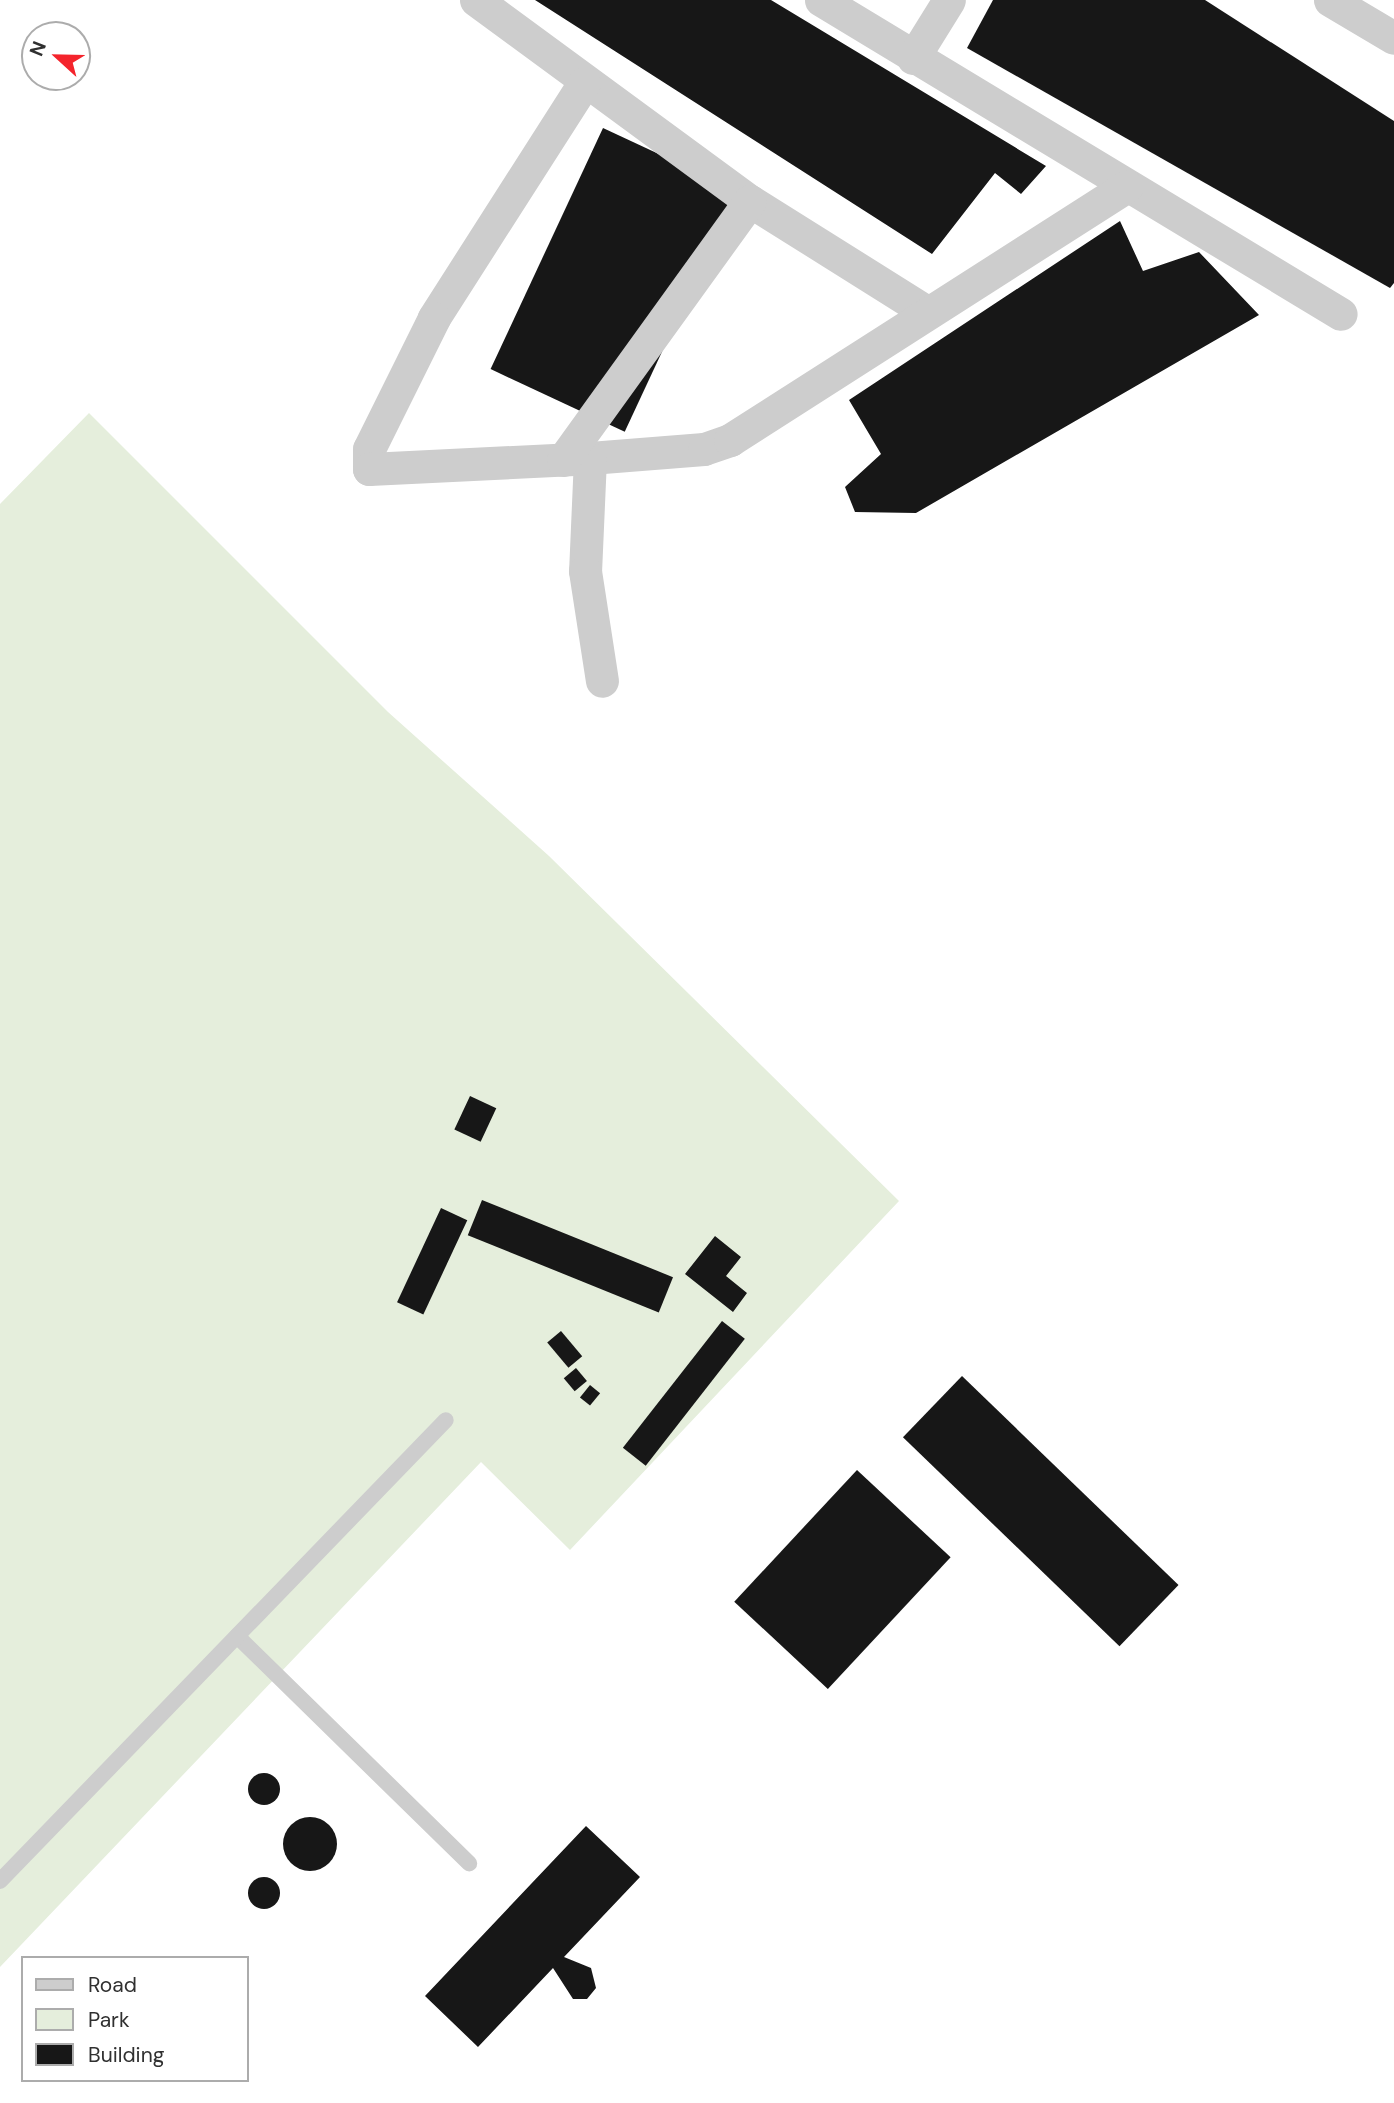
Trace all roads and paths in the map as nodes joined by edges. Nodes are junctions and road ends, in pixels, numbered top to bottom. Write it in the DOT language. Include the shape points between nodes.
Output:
graph roads {
  1 [pos="476,0"];
  2 [pos="821,0"];
  3 [pos="948,0"];
  4 [pos="1330,0"];
  5 [pos="1394,38"];
  6 [pos="913,58"];
  7 [pos="584,83"];
  8 [pos="1128,186"];
  9 [pos="750,201"];
  10 [pos="924,310"];
  11 [pos="1341,314"];
  12 [pos="577,459"];
  13 [pos="602,681"];
  14 [pos="446,1420"];
  15 [pos="237,1636"];
  16 [pos="470,1863"];
  17 [pos="0,1881"];
  1 -- 7 [label="street"];
  2 -- 6 [label="street"];
  3 -- 6 [label="street"];
  4 -- 5 [label="street"];
  6 -- 8 [label="street"];
  7 -- 9 [label="street"];
  7 -- 12 [label="street" via="434,318 365,458 369,469 379,472"];
  8 -- 10 [label="street"];
  8 -- 11 [label="street"];
  9 -- 10 [label="street"];
  9 -- 12 [label="street"];
  10 -- 12 [label="street" via="730,440 704,449"];
  12 -- 13 [label="street" via="585,571"];
  14 -- 15 [label="lane"];
  15 -- 16 [label="lane"];
  15 -- 17 [label="lane"];
}
